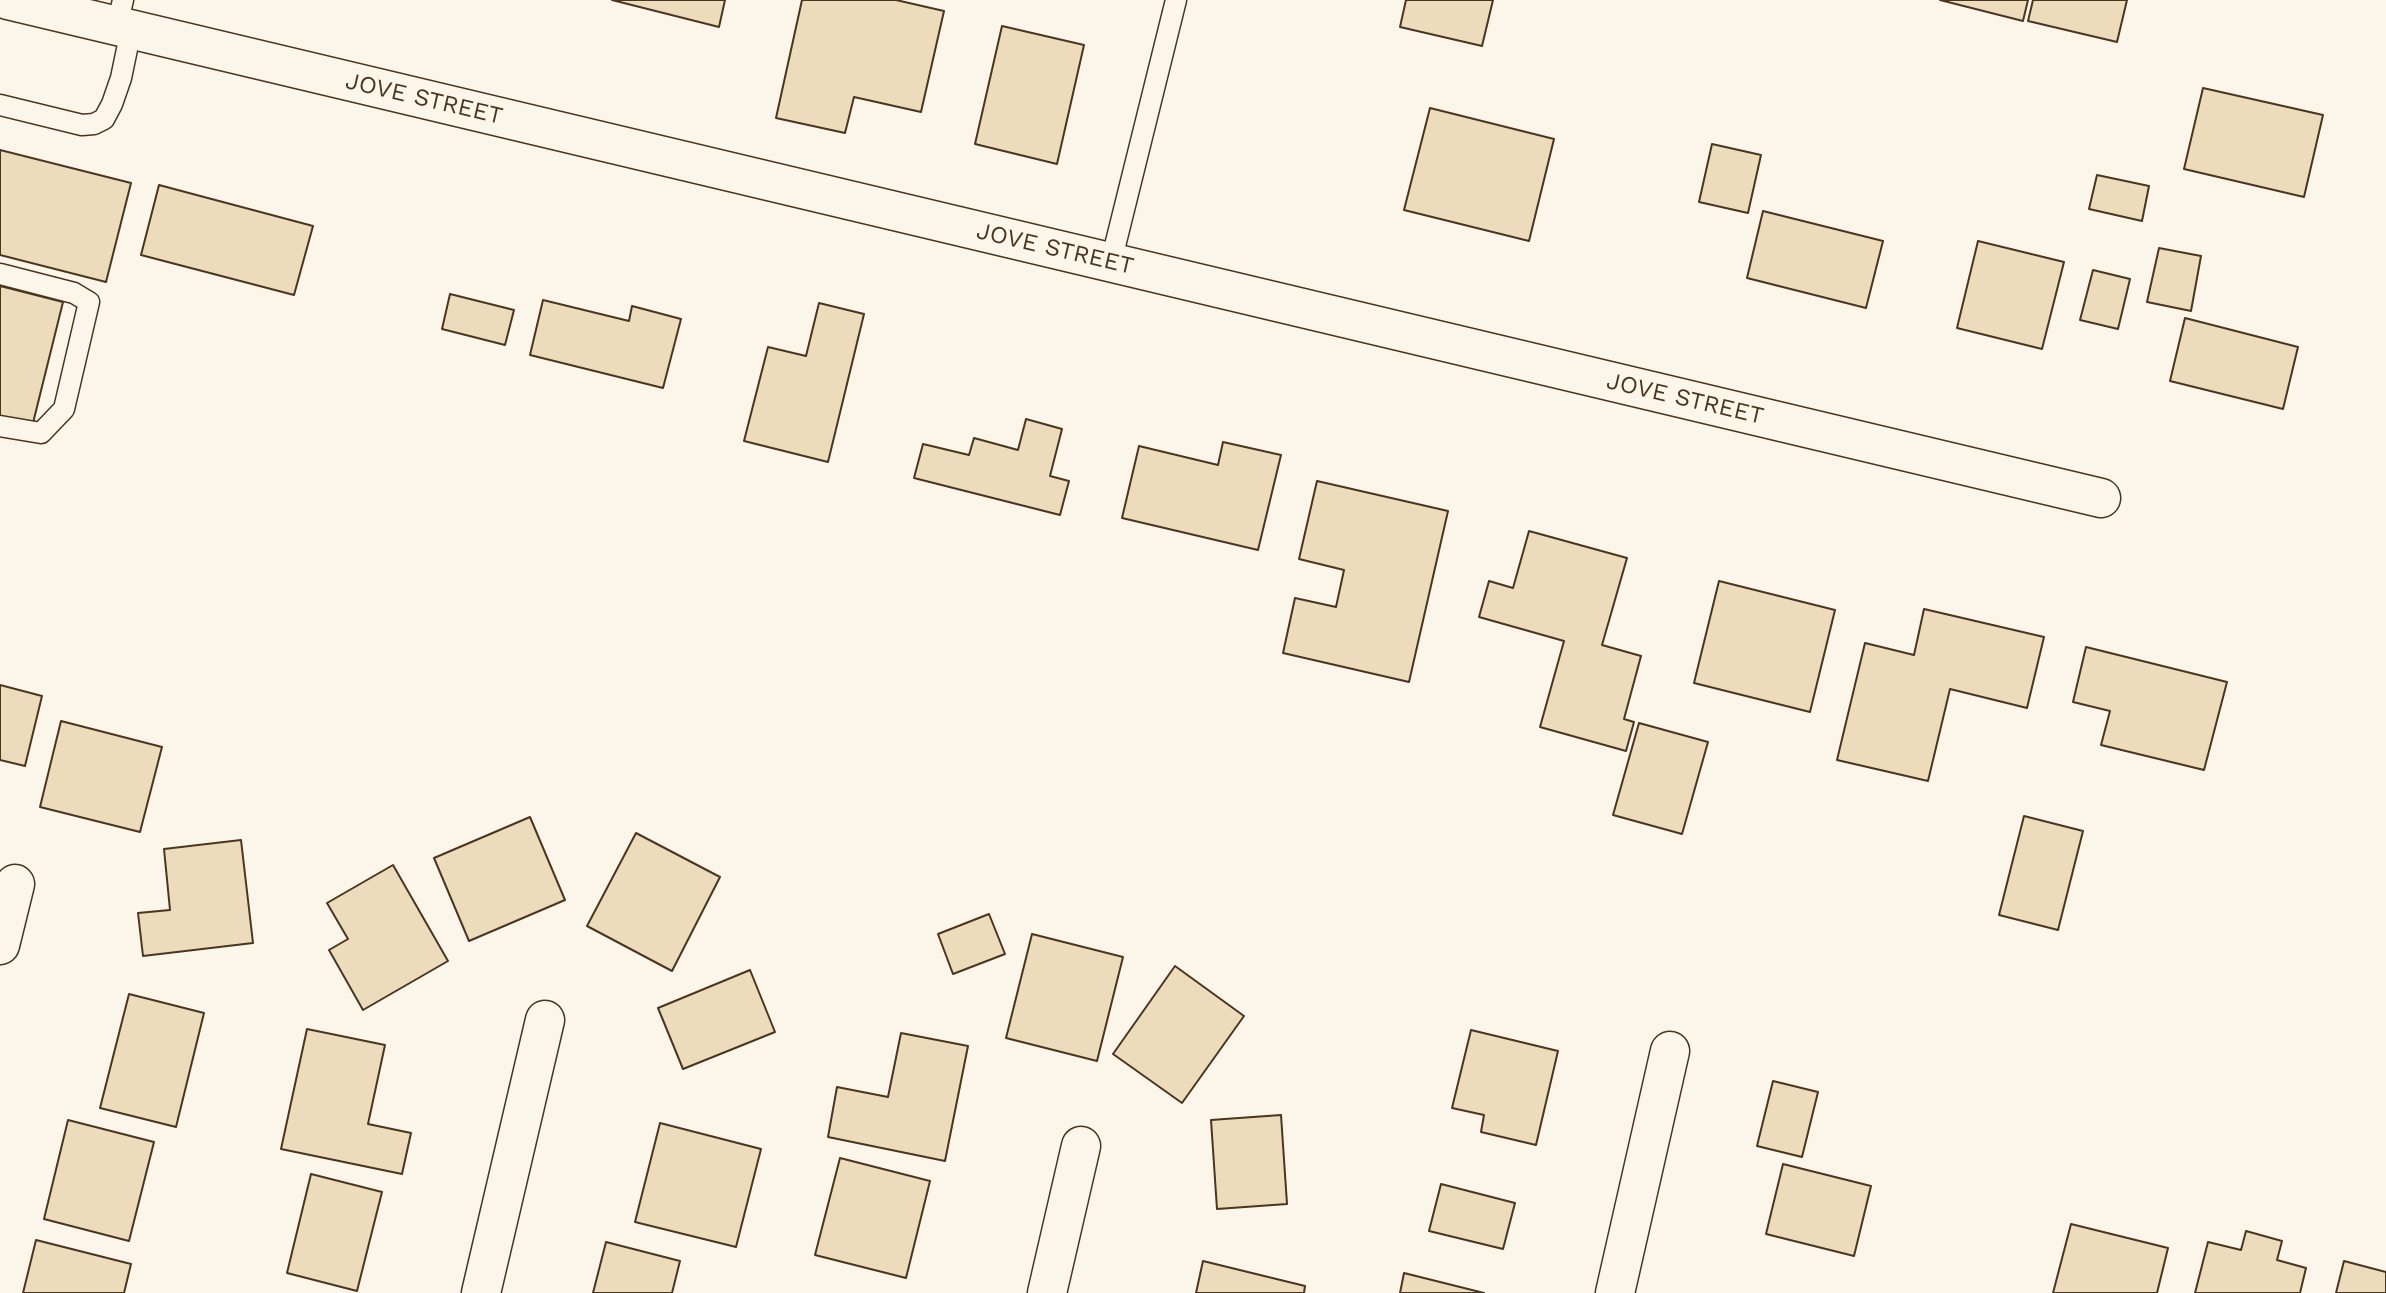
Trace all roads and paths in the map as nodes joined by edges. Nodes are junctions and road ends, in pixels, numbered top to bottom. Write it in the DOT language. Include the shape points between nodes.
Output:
graph roads {
  1 [pos="8,0"];
  2 [pos="1176,0"];
  3 [pos="124,19"];
  4 [pos="0,105"];
  5 [pos="1111,262"];
  6 [pos="0,274"];
  7 [pos="0,426"];
  8 [pos="2101,498"];
  9 [pos="15,884"];
  10 [pos="0,945"];
  11 [pos="545,1020"];
  12 [pos="1670,1051"];
  13 [pos="1081,1146"];
  14 [pos="481,1293"];
  15 [pos="1047,1293"];
  16 [pos="1615,1293"];
  1 -- 3 [label="street, JOVE STREET"];
  2 -- 5 [label="lane"];
  3 -- 4 [label="lane" via="121,78 104,119 82,125"];
  3 -- 5 [label="street, JOVE STREET"];
  5 -- 8 [label="street, JOVE STREET"];
  6 -- 7 [label="lane" via="74,293 89,302 64,409 41,433"];
  9 -- 10 [label="street"];
  11 -- 14 [label="street"];
  12 -- 16 [label="street"];
  13 -- 15 [label="street"];
}
